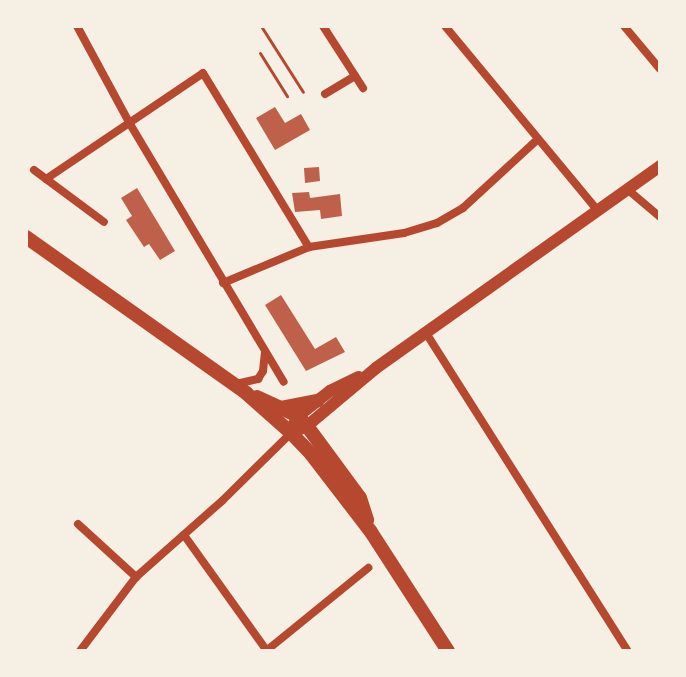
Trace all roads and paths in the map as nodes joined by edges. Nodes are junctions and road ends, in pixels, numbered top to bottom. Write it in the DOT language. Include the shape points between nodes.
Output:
graph roads {
  1 [pos="77,26"];
  2 [pos="261,26"];
  3 [pos="323,26"];
  4 [pos="445,26"];
  5 [pos="624,26"];
  6 [pos="260,53"];
  7 [pos="660,69"];
  8 [pos="355,76"];
  9 [pos="363,88"];
  10 [pos="303,92"];
  11 [pos="325,94"];
  12 [pos="287,96"];
  13 [pos="130,124"];
  14 [pos="537,140"];
  15 [pos="660,166"];
  16 [pos="34,170"];
  17 [pos="46,179"];
  18 [pos="627,189"];
  19 [pos="597,210"];
  20 [pos="660,217"];
  21 [pos="104,222"];
  22 [pos="32,241"];
  23 [pos="309,247"];
  24 [pos="223,283"];
  25 [pos="426,333"];
  26 [pos="265,352"];
  27 [pos="376,368"];
  28 [pos="284,382"];
  29 [pos="233,384"];
  30 [pos="246,393"];
  31 [pos="317,401"];
  32 [pos="280,408"];
  33 [pos="303,421"];
  34 [pos="291,433"];
  35 [pos="78,524"];
  36 [pos="371,532"];
  37 [pos="184,535"];
  38 [pos="368,568"];
  39 [pos="136,577"];
  40 [pos="80,651"];
  41 [pos="266,651"];
  42 [pos="448,651"];
  43 [pos="628,651"];
  1 -- 13 [label="street"];
  2 -- 10 [label="path"];
  3 -- 8 [label="street"];
  4 -- 14 [label="street"];
  5 -- 7 [label="street"];
  6 -- 12 [label="path"];
  8 -- 9 [label="street"];
  8 -- 11 [label="street"];
  13 -- 17 [label="street"];
  13 -- 23 [label="street" via="203,73"];
  13 -- 24 [label="street"];
  14 -- 19 [label="street"];
  14 -- 23 [label="street" via="463,208 437,223"];
  15 -- 18 [label="main road"];
  16 -- 17 [label="street"];
  17 -- 21 [label="street"];
  18 -- 19 [label="main road"];
  18 -- 20 [label="street"];
  19 -- 25 [label="main road"];
  22 -- 29 [label="main road"];
  23 -- 24 [label="street"];
  24 -- 26 [label="street"];
  25 -- 27 [label="main road"];
  25 -- 43 [label="street"];
  26 -- 28 [label="street"];
  26 -- 29 [label="street" via="258,379"];
  27 -- 31 [label="main road"];
  27 -- 33 [label="main road"];
  29 -- 30 [label="main road"];
  30 -- 32 [label="main road"];
  30 -- 34 [label="main road"];
  31 -- 32 [label="main road"];
  31 -- 33 [label="main road"];
  32 -- 33 [label="main road"];
  33 -- 34 [label="main road"];
  33 -- 36 [label="main road" via="360,498"];
  34 -- 36 [label="main road"];
  34 -- 37 [label="street"];
  35 -- 39 [label="street"];
  36 -- 42 [label="main road"];
  37 -- 39 [label="street"];
  37 -- 41 [label="street"];
  38 -- 41 [label="street"];
  39 -- 40 [label="street"];
}
